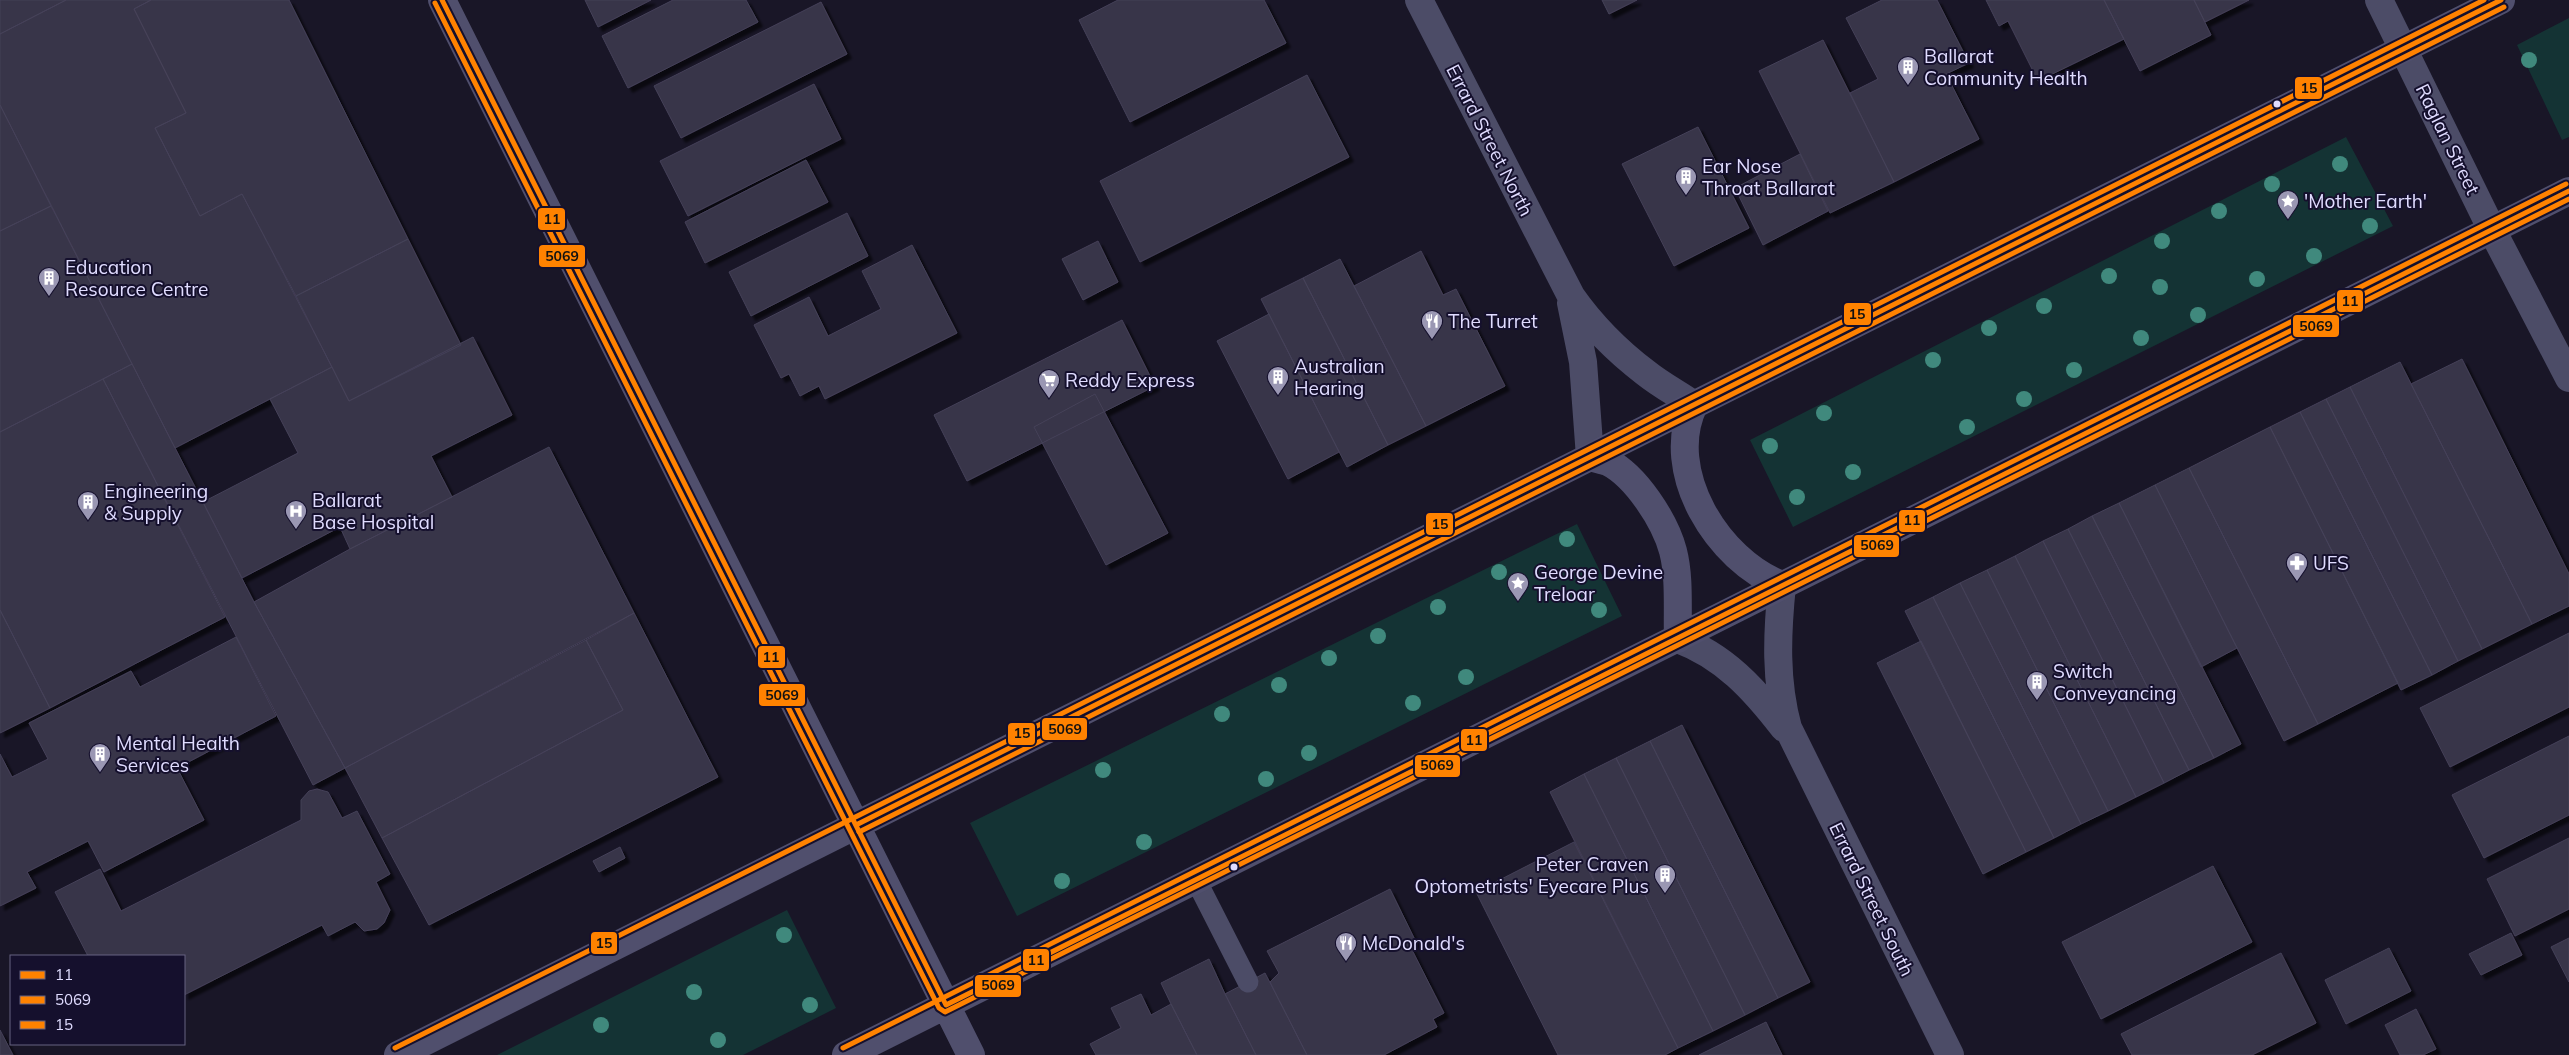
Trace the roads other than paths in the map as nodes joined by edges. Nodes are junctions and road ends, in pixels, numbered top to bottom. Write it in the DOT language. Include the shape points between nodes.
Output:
graph roads {
  1 [pos="442,0"];
  2 [pos="1419,0"];
  3 [pos="2379,0"];
  4 [pos="2501,0"];
  5 [pos="2404,49"];
  6 [pos="2569,191"];
  7 [pos="2492,230"];
  8 [pos="1562,281"];
  9 [pos="2569,378"];
  10 [pos="1694,405"];
  11 [pos="1590,457"];
  12 [pos="1782,585"];
  13 [pos="1678,638"];
  14 [pos="1795,744"];
  15 [pos="856,825"];
  16 [pos="1196,880"];
  17 [pos="1248,982"];
  18 [pos="946,1005"];
  19 [pos="398,1055"];
  20 [pos="846,1055"];
  21 [pos="971,1055"];
  22 [pos="1950,1055"];
  1 -- 15 [label="main road"];
  2 -- 8 [label="street, Errard Street North"];
  3 -- 5 [label="street, Raglan Street"];
  4 -- 5 [label="main road"];
  5 -- 7 [label="street, Raglan Street"];
  5 -- 10 [label="main road"];
  6 -- 7 [label="main road"];
  7 -- 9 [label="street, Raglan Street"];
  7 -- 12 [label="main road"];
  8 -- 10 [label="street, Errard Street North" via="1600,334 1647,374"];
  8 -- 11 [label="street, Errard Street North" via="1576,322 1582,357"];
  10 -- 11 [label="main road"];
  10 -- 12 [label="main road" via="1686,421 1684,454 1690,481 1702,507 1719,538 1737,558 1760,575"];
  11 -- 13 [label="main road" via="1608,462 1630,480 1648,502 1669,540 1675,565"];
  11 -- 15 [label="main road"];
  12 -- 13 [label="main road"];
  12 -- 14 [label="street, Errard Street South" via="1778,678 1784,713"];
  13 -- 14 [label="street, Errard Street South" via="1710,654 1741,677"];
  13 -- 16 [label="main road"];
  14 -- 22 [label="street, Errard Street South"];
  15 -- 18 [label="main road"];
  15 -- 19 [label="main road"];
  16 -- 17 [label="lane"];
  16 -- 18 [label="main road"];
  18 -- 20 [label="main road"];
  18 -- 21 [label="main road"];
}
